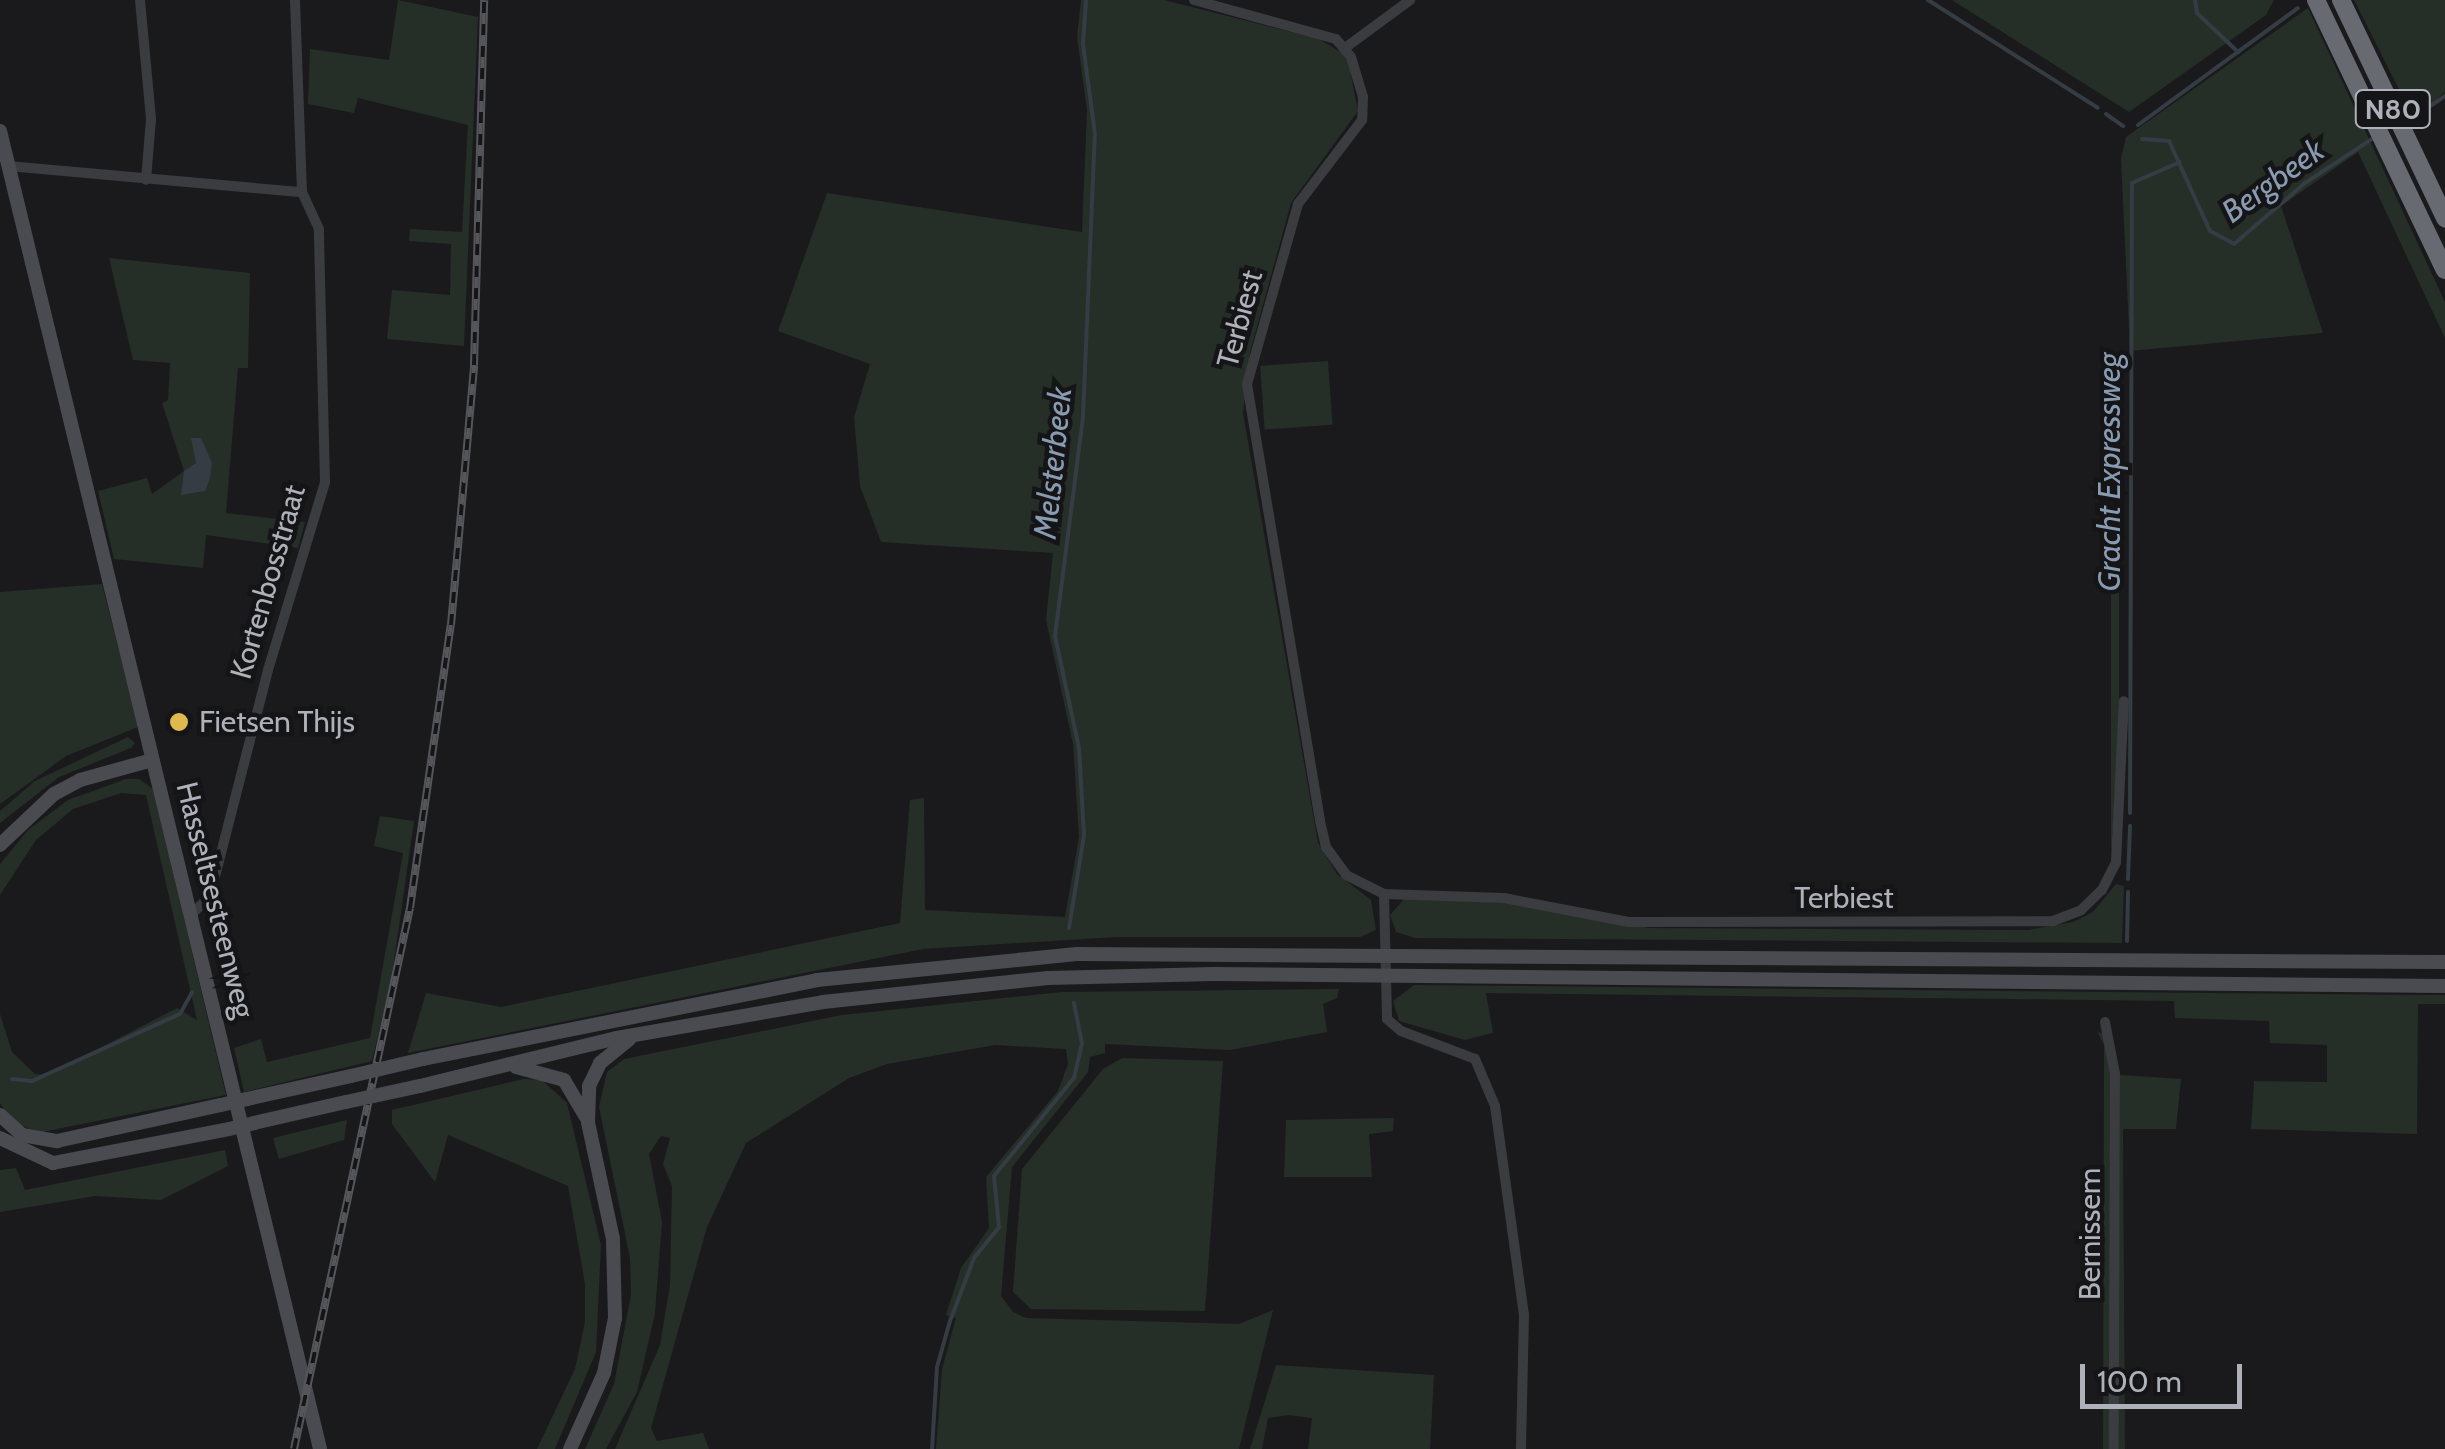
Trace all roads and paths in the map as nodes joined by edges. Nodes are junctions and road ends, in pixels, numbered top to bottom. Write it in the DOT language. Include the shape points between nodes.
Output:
graph roads {
  1 [pos="140,0"];
  2 [pos="295,0"];
  3 [pos="1194,0"];
  4 [pos="1410,0"];
  5 [pos="2316,0"];
  6 [pos="2341,0"];
  7 [pos="1345,48"];
  8 [pos="0,131"];
  9 [pos="8,166"];
  10 [pos="146,180"];
  11 [pos="302,192"];
  12 [pos="2445,218"];
  13 [pos="2445,270"];
  14 [pos="2124,701"];
  15 [pos="152,760"];
  16 [pos="0,845"];
  17 [pos="1384,894"];
  18 [pos="190,916"];
  19 [pos="1386,952"];
  20 [pos="2445,962"];
  21 [pos="1386,976"];
  22 [pos="2445,986"];
  23 [pos="2106,1022"];
  24 [pos="631,1038"];
  25 [pos="508,1066"];
  26 [pos="0,1115"];
  27 [pos="588,1122"];
  28 [pos="0,1138"];
  29 [pos="320,1449"];
  30 [pos="570,1449"];
  31 [pos="1521,1449"];
  32 [pos="2114,1449"];
  1 -- 10 [label="street" via="151,119"];
  2 -- 11 [label="street, Kortenbosstraat"];
  3 -- 7 [label="street" via="1322,32"];
  4 -- 7 [label="street"];
  5 -- 13 [label="highway, N80"];
  6 -- 12 [label="highway, N80"];
  7 -- 17 [label="street, Terbiest" via="1364,112 1298,204 1254,353 1248,409 1326,847 1346,875"];
  8 -- 9 [label="main road, Hasseltsesteenweg"];
  9 -- 10 [label="street"];
  9 -- 15 [label="main road, Hasseltsesteenweg"];
  10 -- 11 [label="street"];
  11 -- 18 [label="street, Kortenbosstraat" via="318,229 324,482 210,896"];
  14 -- 17 [label="street, Terbiest" via="2116,862 2102,890 2081,910 2053,922 1651,924 1504,898"];
  15 -- 16 [label="main road" via="67,787 26,814"];
  15 -- 18 [label="main road, Hasseltsesteenweg"];
  17 -- 19 [label="street"];
  18 -- 29 [label="main road, Hasseltsesteenweg"];
  19 -- 20 [label="main road"];
  19 -- 21 [label="street"];
  19 -- 26 [label="main road, bridge" via="1070,954 783,986 117,1128 37,1141"];
  21 -- 22 [label="main road"];
  21 -- 24 [label="main road" via="1048,978 823,1002"];
  21 -- 31 [label="street" via="1388,1019 1395,1028 1463,1051 1490,1086 1524,1315"];
  23 -- 32 [label="street, Bernissem" via="2114,1058"];
  24 -- 25 [label="main road"];
  24 -- 27 [label="main road" via="592,1074"];
  25 -- 27 [label="main road" via="564,1080"];
  25 -- 28 [label="main road, bridge" via="53,1164"];
  27 -- 30 [label="main road" via="613,1238 615,1318 598,1388"];
}
